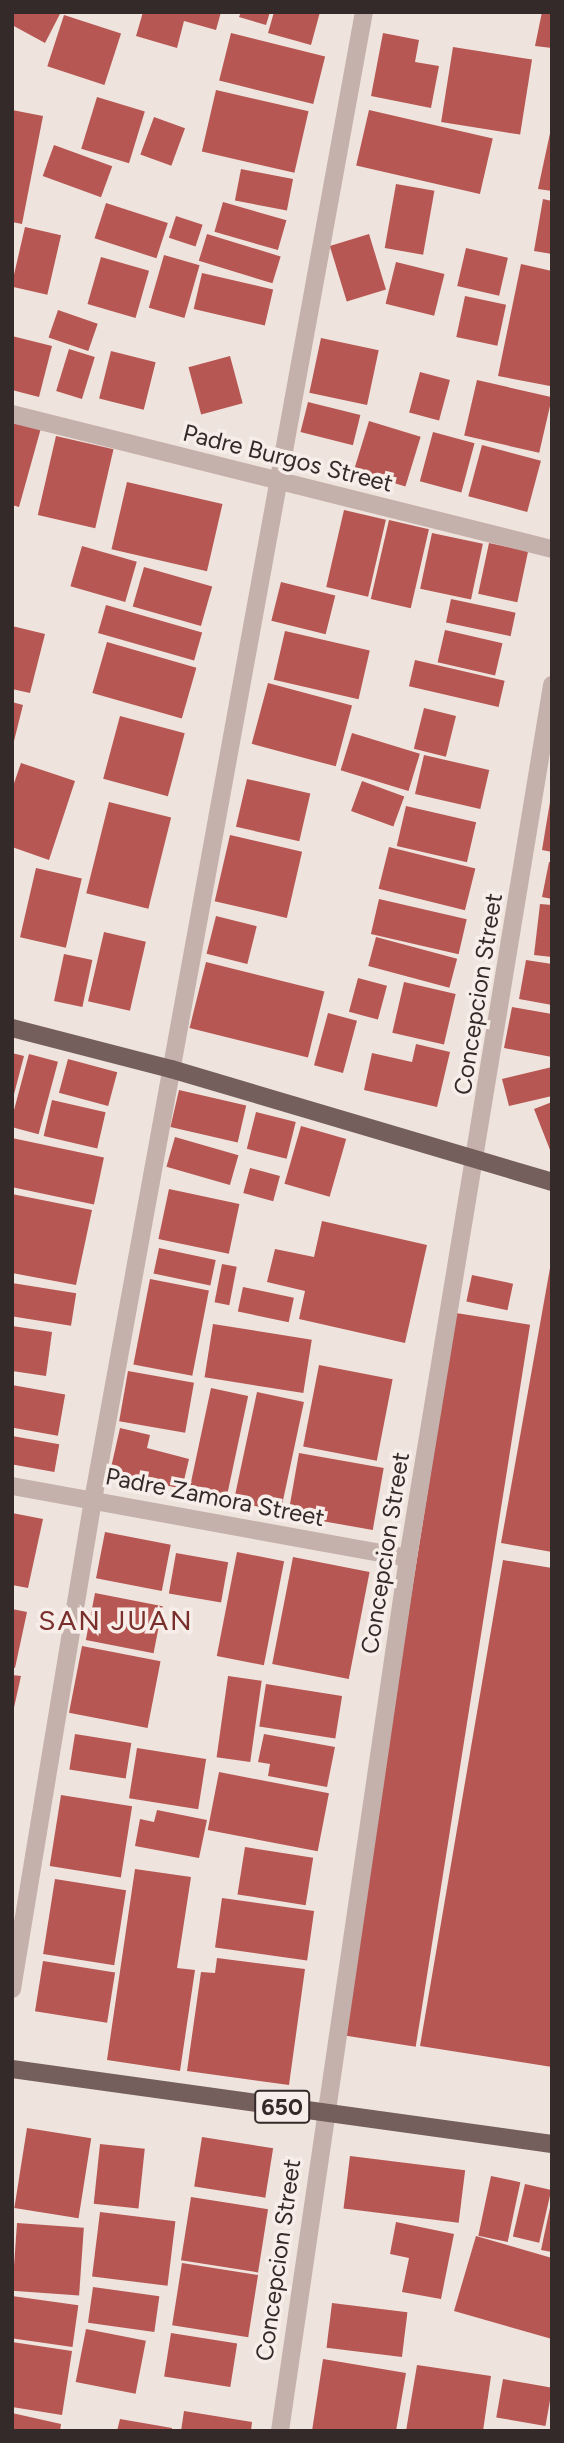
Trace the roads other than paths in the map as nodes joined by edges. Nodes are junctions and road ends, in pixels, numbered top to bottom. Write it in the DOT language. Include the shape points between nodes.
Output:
graph roads {
  1 [pos="364,12"];
  2 [pos="12,414"];
  3 [pos="279,480"];
  4 [pos="552,549"];
  5 [pos="552,685"];
  6 [pos="12,1028"];
  7 [pos="171,1069"];
  8 [pos="477,1162"];
  9 [pos="552,1181"];
  10 [pos="12,1486"];
  11 [pos="93,1500"];
  12 [pos="408,1558"];
  13 [pos="12,1989"];
  14 [pos="12,2069"];
  15 [pos="323,2113"];
  16 [pos="552,2144"];
  17 [pos="280,2431"];
  1 -- 3 [label="street"];
  2 -- 3 [label="street, Padre Burgos Street"];
  3 -- 4 [label="street, Padre Burgos Street"];
  3 -- 7 [label="street"];
  5 -- 8 [label="street, Concepcion Street"];
  6 -- 7 [label="main road"];
  7 -- 8 [label="main road"];
  7 -- 11 [label="street"];
  8 -- 9 [label="main road"];
  8 -- 12 [label="street, Concepcion Street"];
  10 -- 11 [label="street, Padre Zamora Street"];
  11 -- 12 [label="street, Padre Zamora Street"];
  11 -- 13 [label="street"];
  12 -- 15 [label="street, Concepcion Street"];
  14 -- 15 [label="main road, 650"];
  15 -- 16 [label="main road, 650"];
  15 -- 17 [label="street, Concepcion Street"];
}
